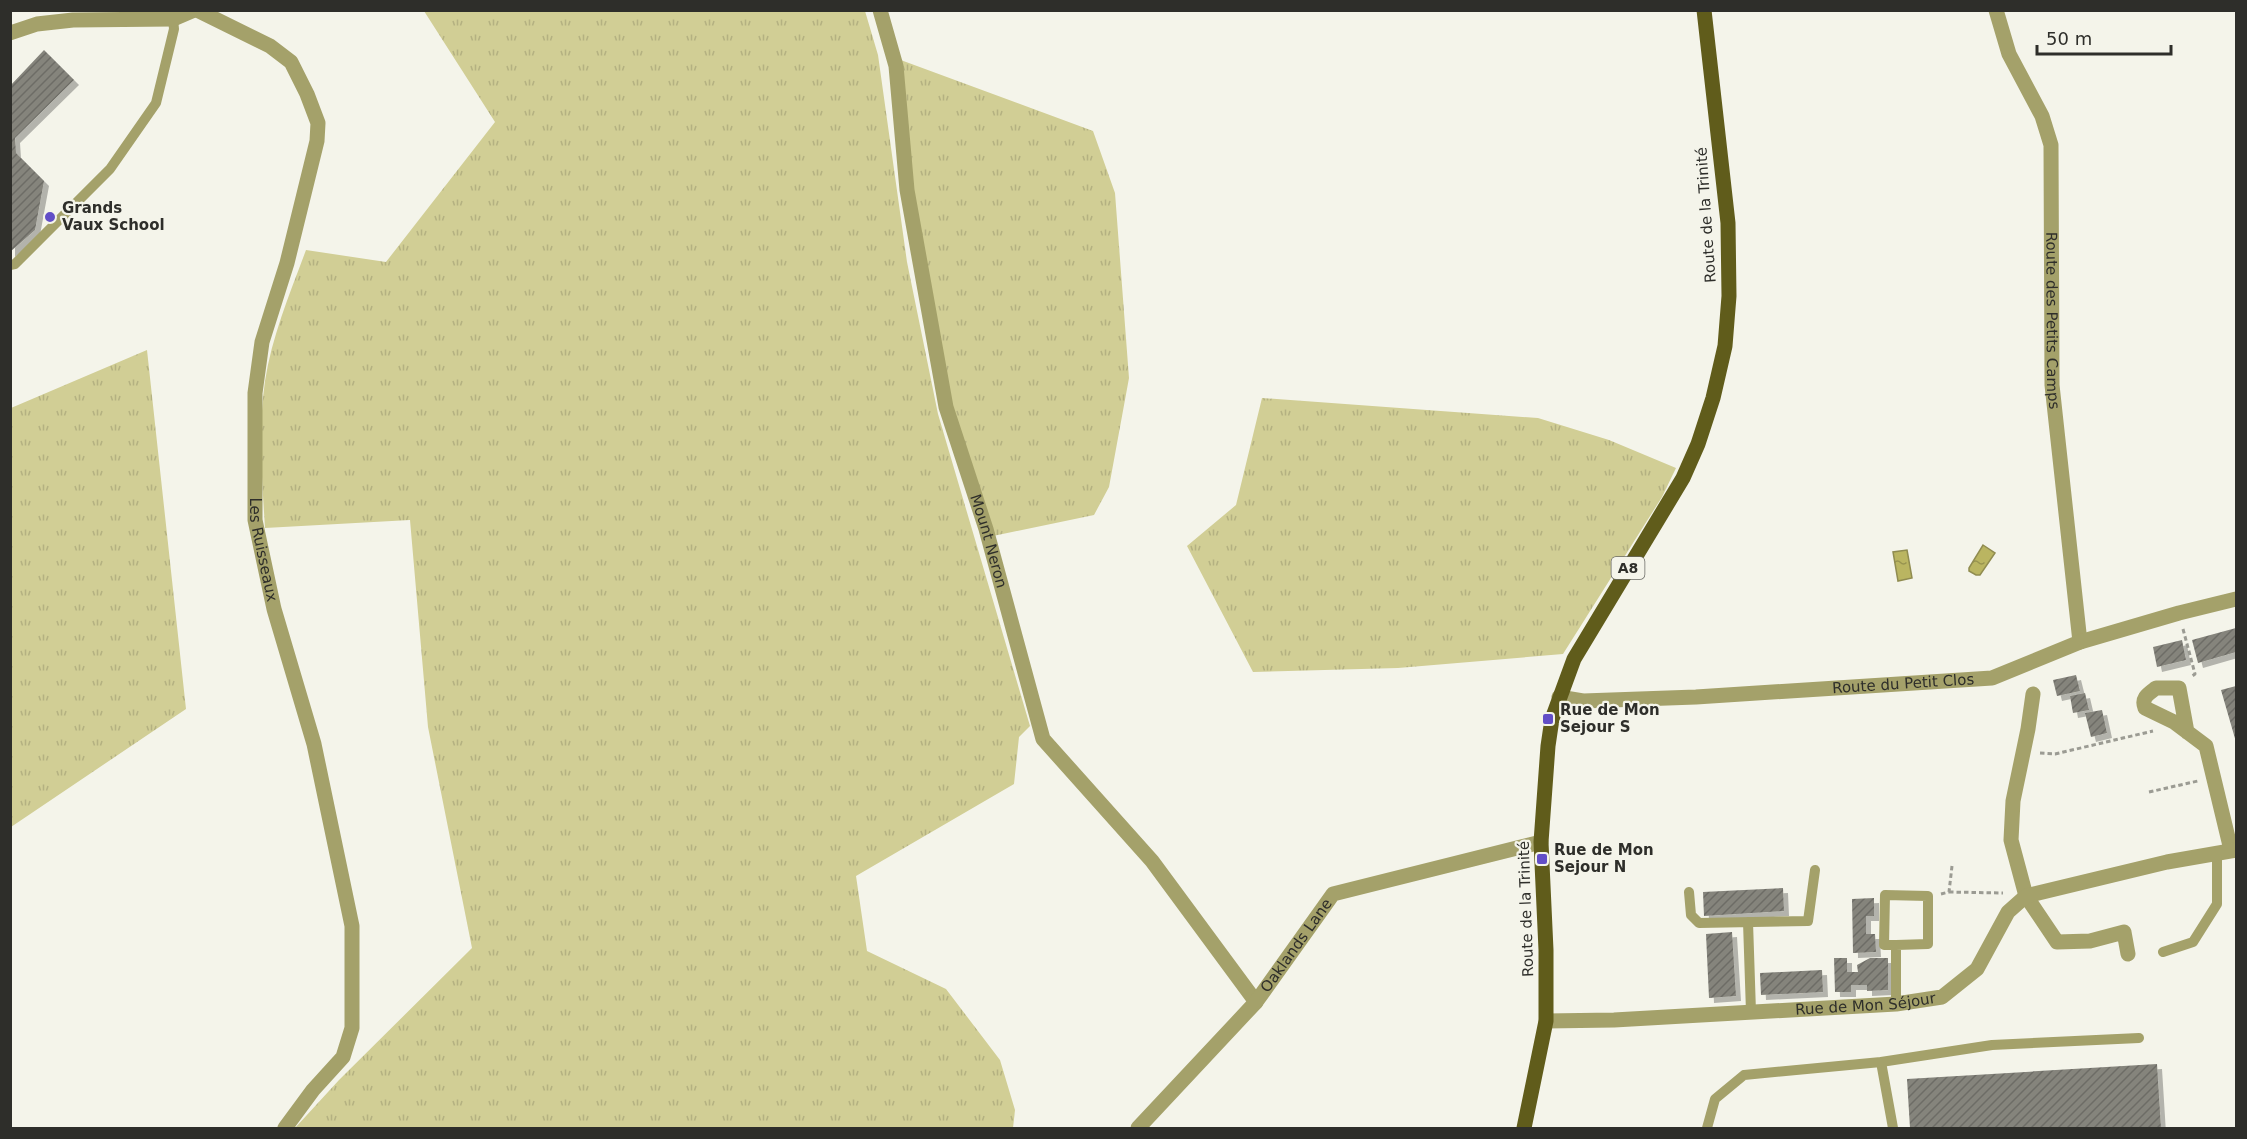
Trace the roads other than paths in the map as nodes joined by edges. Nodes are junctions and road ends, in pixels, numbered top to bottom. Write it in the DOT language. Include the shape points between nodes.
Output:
graph roads {
  1 [pos="195,10"];
  2 [pos="880,10"];
  3 [pos="1704,10"];
  4 [pos="1996,10"];
  5 [pos="173,19"];
  6 [pos="10,33"];
  7 [pos="10,266"];
  8 [pos="2236,599"];
  9 [pos="2080,642"];
  10 [pos="2033,694"];
  11 [pos="1559,697"];
  12 [pos="2187,732"];
  13 [pos="1541,842"];
  14 [pos="2228,851"];
  15 [pos="1815,870"];
  16 [pos="1689,892"];
  17 [pos="2026,896"];
  18 [pos="1748,922"];
  19 [pos="1896,945"];
  20 [pos="2163,952"];
  21 [pos="2128,954"];
  22 [pos="1256,1002"];
  23 [pos="1896,1004"];
  24 [pos="1751,1012"];
  25 [pos="1546,1021"];
  26 [pos="2139,1038"];
  27 [pos="1881,1062"];
  28 [pos="1528,1127"];
  29 [pos="285,1128"];
  30 [pos="1138,1128"];
  31 [pos="1707,1128"];
  32 [pos="1893,1128"];
  1 -- 5 [label="street"];
  1 -- 29 [label="street, Les Ruisseaux" via="270,46 291,62 318,123 287,263 262,342 255,393 255,520 274,609 314,744 352,926 352,1028 343,1057"];
  2 -- 22 [label="street, Mount Neron" via="896,66 907,190 946,406 986,529 1042,739 1152,861"];
  3 -- 11 [label="main road, Route de la Trinité / A8" via="1728,223 1725,346 1713,398 1683,478 1593,625"];
  4 -- 9 [label="street, Route des Petits Camps" via="2009,54 2043,116 2051,145 2052,386"];
  5 -- 6 [label="street" via="73,20 36,24"];
  5 -- 7 [label="lane" via="156,103 110,169"];
  8 -- 9 [label="street, Route du Petit Clos"];
  9 -- 11 [label="street, Route du Petit Clos" via="1992,678 1696,697 1583,701"];
  10 -- 17 [label="street" via="2013,801 2011,840"];
  11 -- 13 [label="main road, Route de la Trinité / A8" via="1548,746"];
  12 -- 12 [label="street" via="2145,708 2145,697 2156,688 2179,688"];
  12 -- 14 [label="street" via="2206,746"];
  13 -- 22 [label="street, Oaklands Lane" via="1333,894"];
  13 -- 25 [label="main road, Route de la Trinité / A8"];
  14 -- 17 [label="street"];
  14 -- 20 [label="lane" via="2217,904 2193,942"];
  15 -- 18 [label="lane" via="1808,921"];
  16 -- 18 [label="lane" via="1691,915 1699,923"];
  17 -- 21 [label="street" via="2057,942 2090,941 2124,932"];
  17 -- 23 [label="street, Rue de Mon Séjour" via="2008,912 1977,969 1942,997"];
  18 -- 24 [label="lane"];
  19 -- 19 [label="lane" via="1928,944 1928,896 1885,895 1884,945"];
  19 -- 23 [label="lane"];
  22 -- 30 [label="street, Oaklands Lane"];
  23 -- 24 [label="street, Rue de Mon Séjour"];
  24 -- 25 [label="street, Rue de Mon Séjour"];
  25 -- 28 [label="main road, Route de la Trinité / A8"];
  26 -- 27 [label="lane" via="1992,1045"];
  27 -- 31 [label="lane" via="1744,1075 1715,1099"];
  27 -- 32 [label="lane"];
}
